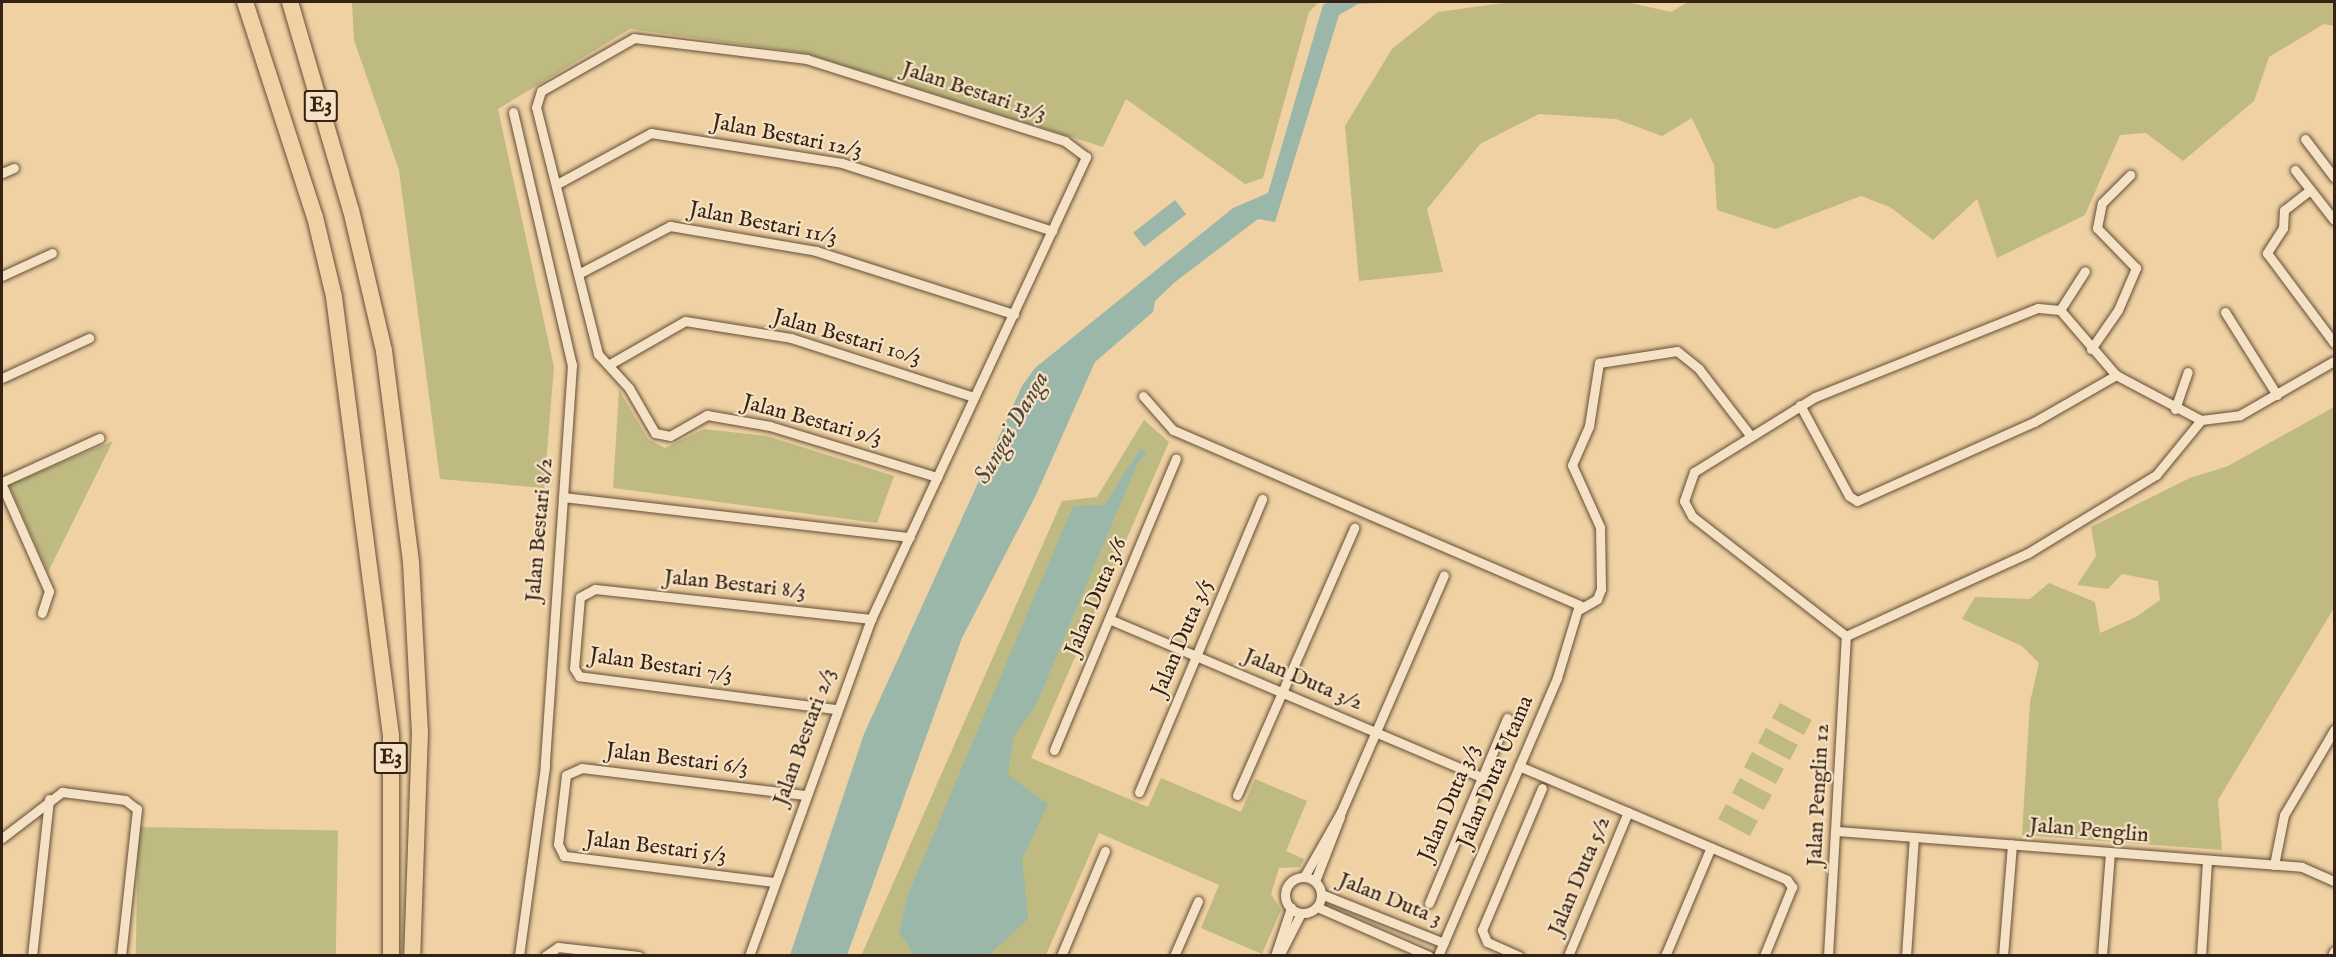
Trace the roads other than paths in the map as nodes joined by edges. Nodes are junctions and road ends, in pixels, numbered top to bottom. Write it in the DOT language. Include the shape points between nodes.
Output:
graph roads {
  1 [pos="245,2"];
  2 [pos="290,2"];
  3 [pos="513,112"];
  4 [pos="2305,139"];
  5 [pos="14,168"];
  6 [pos="2295,170"];
  7 [pos="2,173"];
  8 [pos="2130,175"];
  9 [pos="2334,177"];
  10 [pos="557,184"];
  11 [pos="2310,190"];
  12 [pos="2334,220"];
  13 [pos="1052,231"];
  14 [pos="52,253"];
  15 [pos="2085,271"];
  16 [pos="580,273"];
  17 [pos="2,276"];
  18 [pos="2060,310"];
  19 [pos="2225,312"];
  20 [pos="1014,314"];
  21 [pos="89,338"];
  22 [pos="2334,343"];
  23 [pos="2091,349"];
  24 [pos="2334,362"];
  25 [pos="610,364"];
  26 [pos="2188,372"];
  27 [pos="2116,375"];
  28 [pos="2,378"];
  29 [pos="2277,395"];
  30 [pos="1143,396"];
  31 [pos="974,397"];
  32 [pos="1800,405"];
  33 [pos="2175,409"];
  34 [pos="2201,420"];
  35 [pos="1750,435"];
  36 [pos="99,438"];
  37 [pos="1176,459"];
  38 [pos="937,477"];
  39 [pos="2,484"];
  40 [pos="562,497"];
  41 [pos="1263,499"];
  42 [pos="1354,528"];
  43 [pos="910,537"];
  44 [pos="1443,575"];
  45 [pos="595,589"];
  46 [pos="1578,605"];
  47 [pos="42,613"];
  48 [pos="871,619"];
  49 [pos="1109,619"];
  50 [pos="1846,636"];
  51 [pos="1196,656"];
  52 [pos="1282,692"];
  53 [pos="835,709"];
  54 [pos="1507,718"];
  55 [pos="2334,730"];
  56 [pos="1375,732"];
  57 [pos="1054,750"];
  58 [pos="1519,766"];
  59 [pos="582,768"];
  60 [pos="1481,777"];
  61 [pos="1542,788"];
  62 [pos="1139,792"];
  63 [pos="804,795"];
  64 [pos="1237,795"];
  65 [pos="49,799"];
  66 [pos="1341,812"];
  67 [pos="1628,812"];
  68 [pos="1837,831"];
  69 [pos="1914,837"];
  70 [pos="2,838"];
  71 [pos="2012,844"];
  72 [pos="1711,848"];
  73 [pos="1105,851"];
  74 [pos="2110,852"];
  75 [pos="2207,861"];
  76 [pos="2274,865"];
  77 [pos="1304,877"];
  78 [pos="1315,881"];
  79 [pos="2334,881"];
  80 [pos="774,882"];
  81 [pos="1321,894"];
  82 [pos="1198,901"];
  83 [pos="1429,903"];
  84 [pos="1317,907"];
  85 [pos="1291,908"];
  86 [pos="1301,913"];
  87 [pos="1444,943"];
  88 [pos="2334,951"];
  89 [pos="32,956"];
  90 [pos="121,956"];
  91 [pos="391,956"];
  92 [pos="412,956"];
  93 [pos="519,956"];
  94 [pos="545,956"];
  95 [pos="638,956"];
  96 [pos="749,956"];
  97 [pos="1061,956"];
  98 [pos="1174,956"];
  99 [pos="1277,956"];
  100 [pos="1429,956"];
  101 [pos="1438,956"];
  102 [pos="1519,956"];
  103 [pos="1568,956"];
  104 [pos="1665,956"];
  105 [pos="1764,956"];
  106 [pos="1828,956"];
  107 [pos="1906,956"];
  108 [pos="2003,956"];
  109 [pos="2102,956"];
  110 [pos="2201,956"];
  111 [pos="2332,956"];
  1 -- 91 [label="highway, E3" via="315,218 342,353 390,725"];
  2 -- 92 [label="highway, E3" via="351,210 384,351 411,562 420,732"];
  3 -- 40 [label="street, Jalan Bestari 8/2" via="572,365"];
  4 -- 9 [label="street"];
  5 -- 7 [label="street"];
  6 -- 11 [label="street"];
  8 -- 23 [label="street" via="2102,202 2097,228 2136,268 2118,309"];
  10 -- 13 [label="street, Jalan Bestari 12/3" via="651,133 842,163"];
  10 -- 13 [label="street, Jalan Bestari 13/3" via="537,95 634,38 807,59 1075,144 1086,157"];
  10 -- 16 [label="street"];
  11 -- 12 [label="street"];
  11 -- 22 [label="street" via="2284,210 2283,228 2267,254"];
  13 -- 20 [label="street, Jalan Bestari 13/3"];
  14 -- 17 [label="street"];
  15 -- 18 [label="street"];
  16 -- 20 [label="street, Jalan Bestari 11/3" via="670,226 816,251"];
  16 -- 25 [label="street" via="598,354"];
  18 -- 23 [label="street"];
  18 -- 32 [label="street" via="2038,308"];
  19 -- 29 [label="street"];
  20 -- 31 [label="street, Jalan Bestari 13/3"];
  21 -- 28 [label="street"];
  23 -- 27 [label="street"];
  24 -- 29 [label="street"];
  25 -- 31 [label="street, Jalan Bestari 10/3" via="686,321 791,338"];
  25 -- 38 [label="street, Jalan Bestari 9/3" via="662,436 707,415 770,426"];
  26 -- 33 [label="street"];
  27 -- 32 [label="street" via="2034,423 1857,501 1849,496"];
  27 -- 33 [label="street"];
  29 -- 34 [label="street" via="2240,415"];
  30 -- 46 [label="street" via="1173,430"];
  31 -- 38 [label="street, Jalan Bestari 13/3"];
  32 -- 35 [label="street"];
  33 -- 34 [label="street"];
  34 -- 50 [label="street" via="2156,475 2050,540 1998,569"];
  35 -- 46 [label="street" via="1699,369 1677,351 1599,363 1589,426 1572,465 1600,526 1599,595"];
  35 -- 50 [label="street" via="1694,472 1684,501 1692,516"];
  36 -- 39 [label="street"];
  37 -- 49 [label="street, Jalan Duta 3/6"];
  38 -- 43 [label="street, Jalan Bestari 13/3"];
  39 -- 47 [label="street" via="49,591"];
  40 -- 43 [label="street"];
  40 -- 93 [label="street, Jalan Bestari 8/2" via="544,766"];
  41 -- 51 [label="street, Jalan Duta 3/5"];
  42 -- 52 [label="street"];
  43 -- 48 [label="street, Jalan Bestari 2/3"];
  44 -- 56 [label="street"];
  45 -- 48 [label="street, Jalan Bestari 8/3"];
  45 -- 53 [label="street, Jalan Bestari 7/3" via="583,592 579,603 574,668 579,676"];
  46 -- 58 [label="street, Jalan Duta Utama"];
  48 -- 53 [label="street, Jalan Bestari 2/3"];
  49 -- 51 [label="street, Jalan Duta 3/2"];
  49 -- 57 [label="street, Jalan Duta 3/6"];
  50 -- 68 [label="street, Jalan Penglin 12"];
  51 -- 52 [label="street, Jalan Duta 3/2"];
  51 -- 62 [label="street, Jalan Duta 3/5"];
  52 -- 56 [label="street, Jalan Duta 3/2"];
  52 -- 64 [label="street"];
  53 -- 63 [label="street, Jalan Bestari 2/3"];
  54 -- 60 [label="street, Jalan Duta 3/3"];
  55 -- 76 [label="street" via="2284,815"];
  56 -- 60 [label="street, Jalan Duta 3/2"];
  56 -- 66 [label="street"];
  58 -- 67 [label="street"];
  58 -- 87 [label="street, Jalan Duta Utama"];
  59 -- 63 [label="street, Jalan Bestari 6/3"];
  59 -- 80 [label="street, Jalan Bestari 5/3" via="570,770 564,782 558,844 564,856"];
  60 -- 83 [label="street, Jalan Duta 3/3"];
  61 -- 102 [label="street" via="1482,930 1487,942"];
  63 -- 80 [label="street, Jalan Bestari 2/3"];
  65 -- 70 [label="street"];
  65 -- 89 [label="street"];
  65 -- 90 [label="street" via="62,792 80,794 125,800 137,809"];
  66 -- 77 [label="street"];
  66 -- 78 [label="street"];
  67 -- 72 [label="street"];
  67 -- 103 [label="street, Jalan Duta 5/2"];
  68 -- 69 [label="street, Jalan Penglin"];
  68 -- 106 [label="street, Jalan Penglin 12"];
  69 -- 71 [label="street, Jalan Penglin"];
  69 -- 107 [label="street"];
  71 -- 74 [label="street, Jalan Penglin"];
  71 -- 108 [label="street"];
  72 -- 104 [label="street"];
  72 -- 105 [label="street" via="1791,883"];
  73 -- 97 [label="street"];
  74 -- 75 [label="street, Jalan Penglin"];
  74 -- 109 [label="street"];
  75 -- 76 [label="street, Jalan Penglin"];
  75 -- 110 [label="street"];
  76 -- 79 [label="street, Jalan Penglin" via="2308,868"];
  77 -- 78 [label="street"];
  77 -- 85 [label="street" via="1286,891"];
  78 -- 81 [label="street"];
  80 -- 96 [label="street, Jalan Bestari 2/3"];
  81 -- 84 [label="street"];
  81 -- 87 [label="street, Jalan Duta 3"];
  82 -- 98 [label="street"];
  84 -- 86 [label="street"];
  84 -- 100 [label="street, Jalan Duta 3"];
  85 -- 86 [label="street"];
  85 -- 99 [label="street"];
  86 -- 99 [label="street"];
  87 -- 101 [label="street, Jalan Duta Utama"];
  88 -- 111 [label="street"];
  94 -- 95 [label="street" via="558,947"];
}
